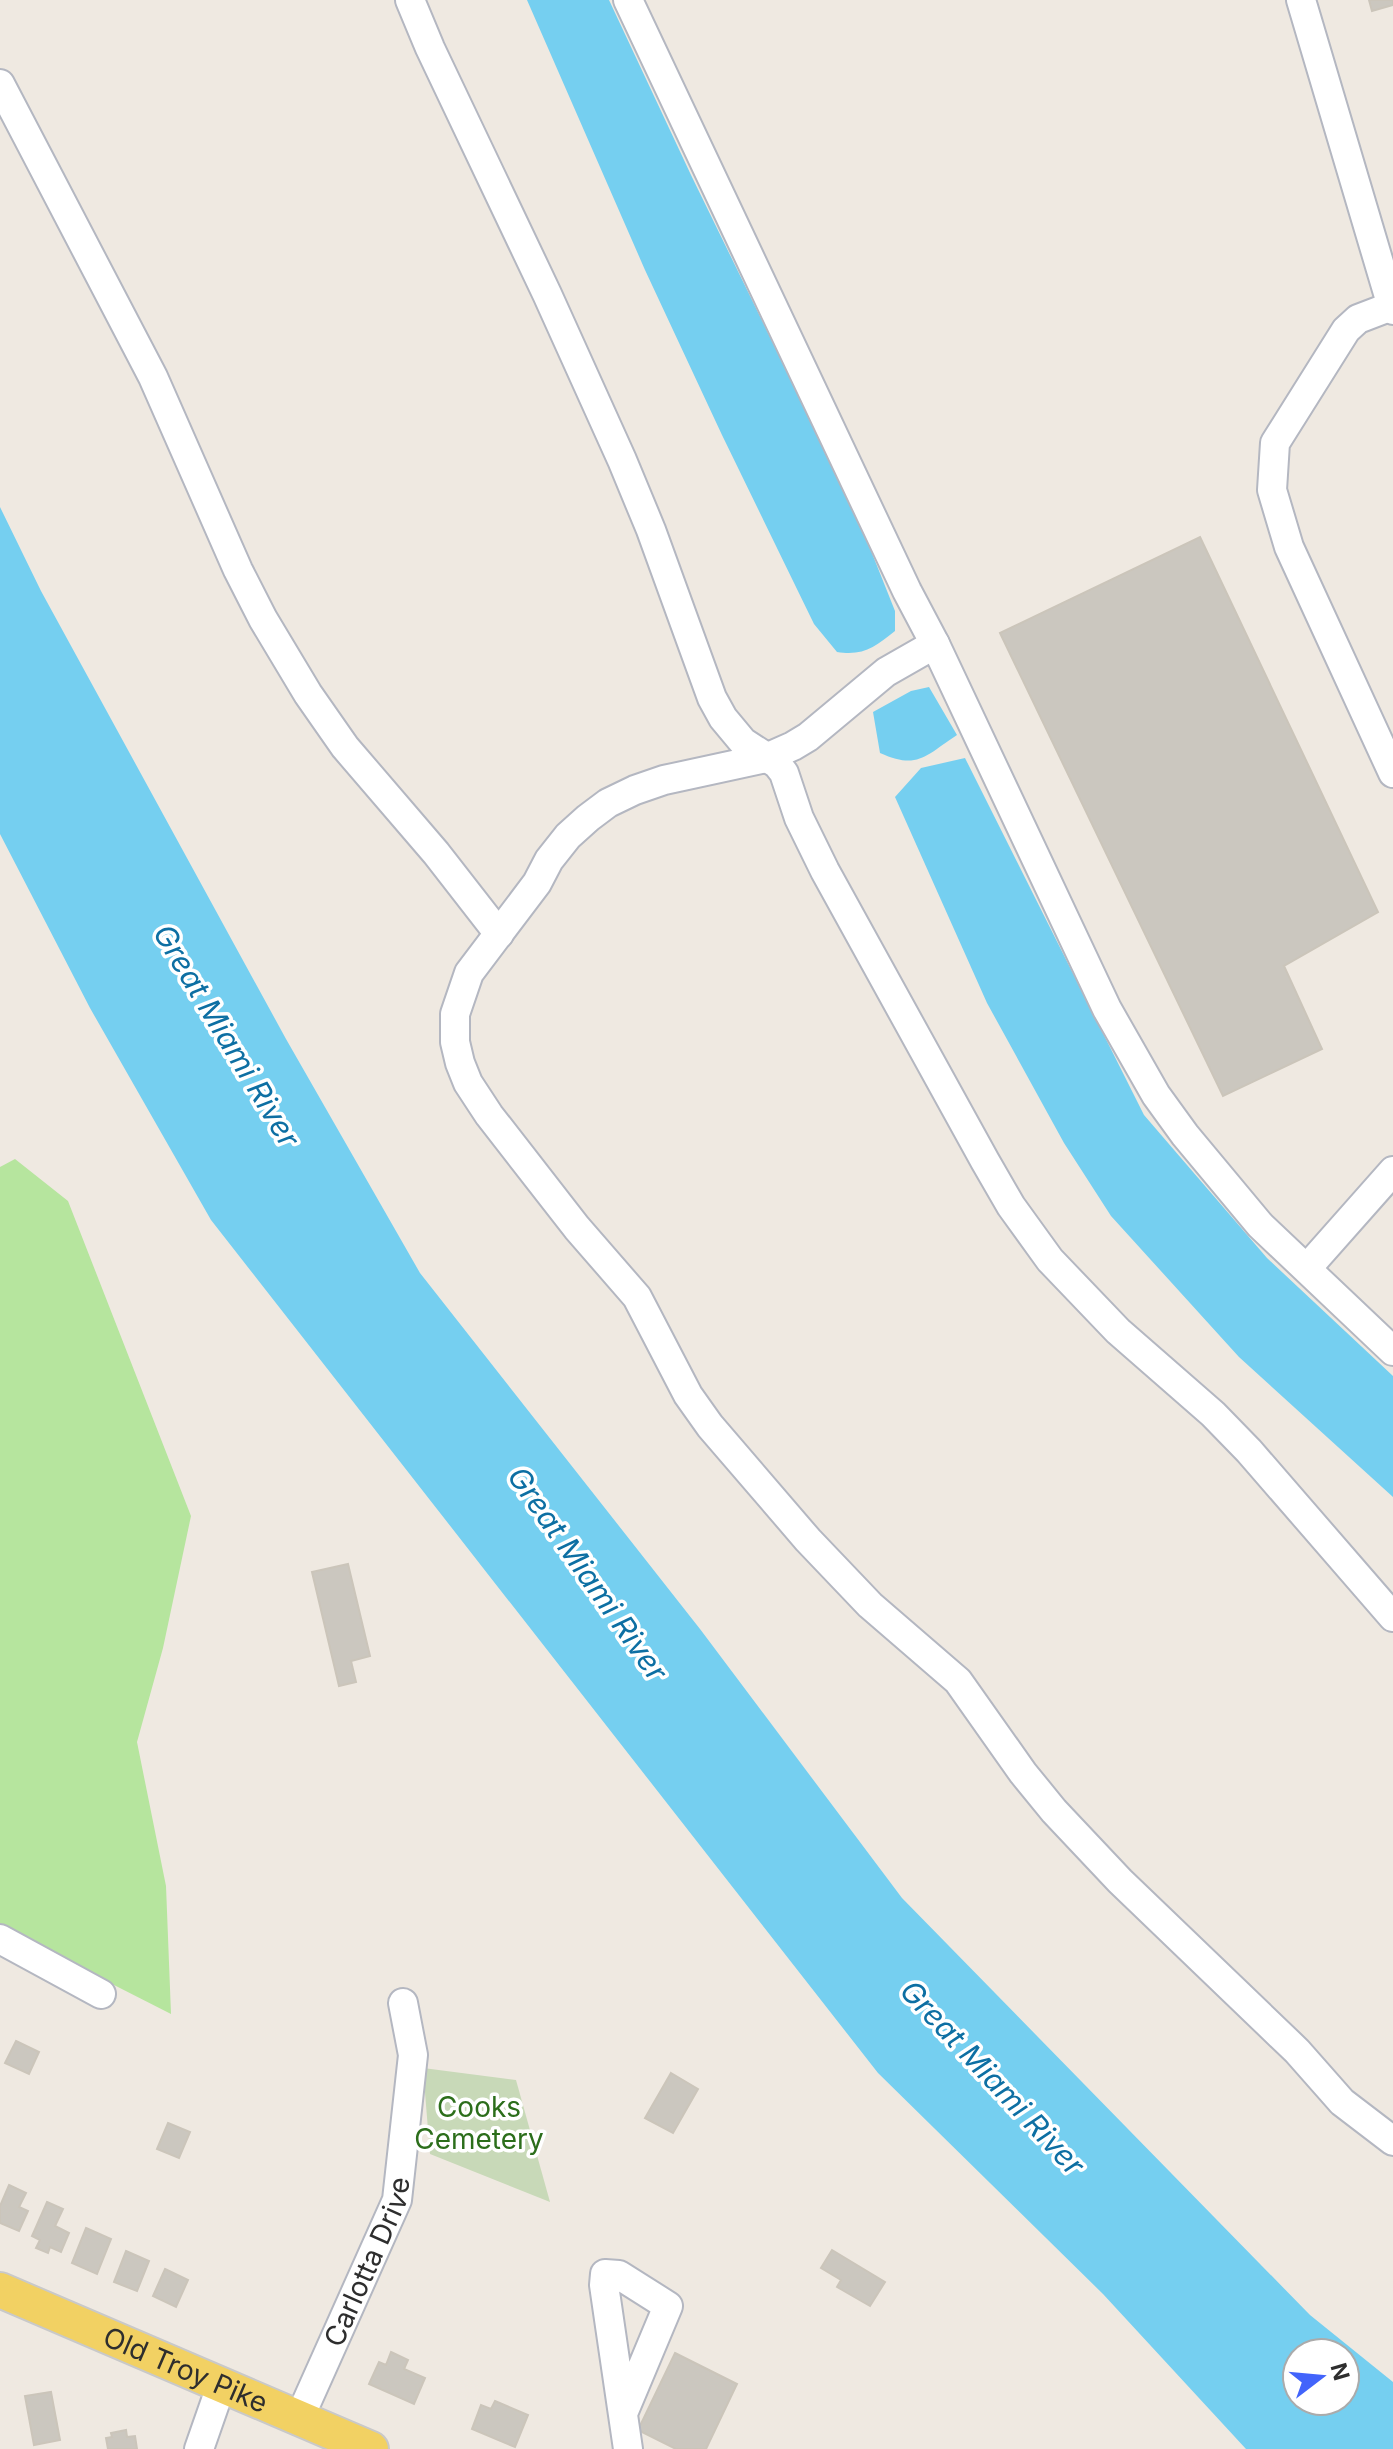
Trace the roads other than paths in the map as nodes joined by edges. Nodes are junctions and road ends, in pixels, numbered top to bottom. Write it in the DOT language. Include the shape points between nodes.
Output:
graph roads {
  1 [pos="410,0"];
  2 [pos="628,0"];
  3 [pos="1301,0"];
  4 [pos="0,84"];
  5 [pos="1380,218"];
  6 [pos="1387,266"];
  7 [pos="1392,308"];
  8 [pos="935,644"];
  9 [pos="766,758"];
  10 [pos="1393,773"];
  11 [pos="499,934"];
  12 [pos="1393,1171"];
  13 [pos="1308,1267"];
  14 [pos="1393,1351"];
  15 [pos="1393,1617"];
  16 [pos="0,1939"];
  17 [pos="101,1994"];
  18 [pos="403,2003"];
  19 [pos="1393,2141"];
  20 [pos="0,2290"];
  21 [pos="221,2386"];
  22 [pos="624,2411"];
  23 [pos="299,2419"];
  24 [pos="199,2449"];
  25 [pos="371,2449"];
  26 [pos="628,2449"];
  1 -- 9 [label="street" via="622,460 712,698 743,742"];
  2 -- 8 [label="street"];
  3 -- 5 [label="street"];
  4 -- 11 [label="street" via="153,377 271,632 345,747"];
  5 -- 6 [label="street"];
  6 -- 7 [label="street"];
  7 -- 10 [label="street" via="1358,319 1346,330 1275,443 1272,490 1289,547"];
  8 -- 9 [label="street" via="886,672 808,737"];
  8 -- 13 [label="street" via="1134,1060 1185,1135 1260,1225"];
  9 -- 11 [label="street" via="664,780 608,803 568,836"];
  9 -- 15 [label="street" via="784,773 825,871 1011,1206 1050,1260 1118,1331 1249,1451"];
  11 -- 19 [label="street" via="469,973 455,1014 455,1042 468,1083 530,1170 637,1297 710,1426 870,1605 958,1681 1023,1773 1101,1861 1297,2051 1342,2102"];
  12 -- 13 [label="street"];
  13 -- 14 [label="street"];
  16 -- 17 [label="street"];
  18 -- 23 [label="street, Carlotta Drive" via="413,2055 397,2200"];
  20 -- 21 [label="main road, Old Troy Pike"];
  21 -- 23 [label="main road, Old Troy Pike"];
  21 -- 24 [label="street"];
  22 -- 26 [label="street"];
  23 -- 25 [label="main road, Old Troy Pike"];
}
